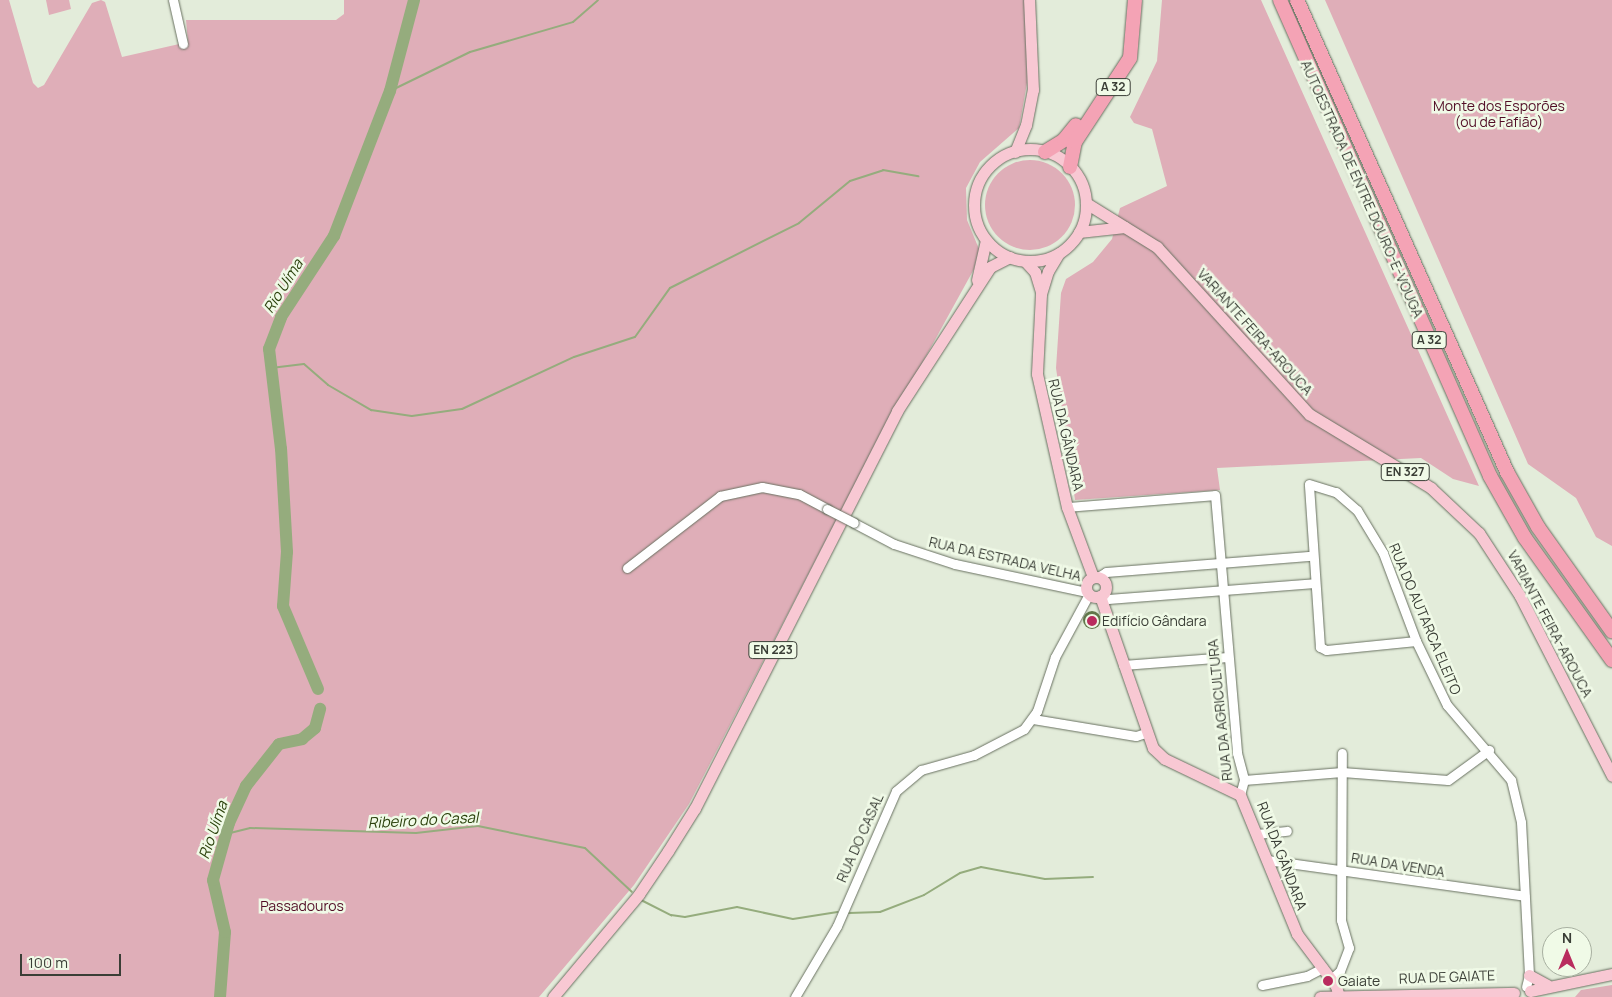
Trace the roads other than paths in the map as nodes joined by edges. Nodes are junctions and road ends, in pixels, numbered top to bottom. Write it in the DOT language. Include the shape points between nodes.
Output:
graph roads {
  1 [pos="173,0"];
  2 [pos="1029,0"];
  3 [pos="1126,0"];
  4 [pos="1135,0"];
  5 [pos="1280,0"];
  6 [pos="1297,0"];
  7 [pos="183,44"];
  8 [pos="1026,125"];
  9 [pos="1040,151"];
  10 [pos="1015,152"];
  11 [pos="1070,166"];
  12 [pos="1086,203"];
  13 [pos="1129,227"];
  14 [pos="1079,232"];
  15 [pos="986,240"];
  16 [pos="1059,253"];
  17 [pos="1010,257"];
  18 [pos="1025,261"];
  19 [pos="974,289"];
  20 [pos="1041,294"];
  21 [pos="1067,507"];
  22 [pos="1311,556"];
  23 [pos="1220,563"];
  24 [pos="627,568"];
  25 [pos="1096,577"];
  26 [pos="1314,583"];
  27 [pos="1222,590"];
  28 [pos="1095,594"];
  29 [pos="1612,631"];
  30 [pos="1416,641"];
  31 [pos="1228,657"];
  32 [pos="1612,660"];
  33 [pos="1123,665"];
  34 [pos="1032,719"];
  35 [pos="1145,733"];
  36 [pos="1489,750"];
  37 [pos="1342,753"];
  38 [pos="1342,772"];
  39 [pos="1612,776"];
  40 [pos="1244,780"];
  41 [pos="1240,794"];
  42 [pos="1287,832"];
  43 [pos="1257,834"];
  44 [pos="1267,860"];
  45 [pos="1342,870"];
  46 [pos="1525,896"];
  47 [pos="1323,968"];
  48 [pos="1612,974"];
  49 [pos="1529,975"];
  50 [pos="1331,979"];
  51 [pos="1262,985"];
  52 [pos="1547,985"];
  53 [pos="1529,992"];
  54 [pos="1514,995"];
  55 [pos="553,997"];
  56 [pos="795,997"];
  57 [pos="1320,997"];
  58 [pos="1339,997"];
  1 -- 7 [label="street"];
  2 -- 8 [label="main road" via="1033,82"];
  3 -- 9 [label="highway, A 32" via="1126,41 1118,67 1064,140"];
  4 -- 11 [label="highway, A 32" via="1137,16 1130,58 1074,142"];
  5 -- 32 [label="highway, AUTOESTRADA DE ENTRE DOURO-E-VOUGA / A 32" via="1490,476 1525,538"];
  6 -- 29 [label="highway, AUTOESTRADA DE ENTRE DOURO-E-VOUGA / A 32" via="1507,472 1538,527"];
  8 -- 9 [label="main road"];
  8 -- 10 [label="main road"];
  9 -- 10 [label="main road"];
  9 -- 11 [label="main road"];
  10 -- 15 [label="main road" via="990,167 975,193 977,222"];
  11 -- 12 [label="main road" via="1081,183"];
  12 -- 13 [label="main road, VARIANTE FEIRA-AROUCA / EN 327"];
  12 -- 14 [label="main road"];
  13 -- 14 [label="main road"];
  13 -- 39 [label="main road, VARIANTE FEIRA-AROUCA / EN 327" via="1175,264 1309,414 1431,488 1479,533 1520,596"];
  14 -- 16 [label="main road"];
  15 -- 17 [label="main road"];
  15 -- 19 [label="main road, EN 223"];
  16 -- 18 [label="main road"];
  16 -- 20 [label="main road, RUA DA GÂNDARA" via="1048,271"];
  17 -- 18 [label="main road"];
  17 -- 19 [label="main road, EN 223" via="990,267"];
  18 -- 20 [label="main road, RUA DA GÂNDARA" via="1036,272"];
  19 -- 55 [label="main road, EN 223" via="892,420 695,808 639,894"];
  20 -- 21 [label="main road, RUA DA GÂNDARA" via="1037,374"];
  21 -- 23 [label="street, RUA DA AGRICULTURA" via="1215,495"];
  21 -- 25 [label="main road, RUA DA GÂNDARA"];
  22 -- 23 [label="street"];
  22 -- 26 [label="street"];
  22 -- 30 [label="street, RUA DO AUTARCA ELEITO" via="1309,484 1336,492 1358,510 1383,553"];
  23 -- 25 [label="street" via="1106,572"];
  23 -- 27 [label="street, RUA DA AGRICULTURA"];
  24 -- 28 [label="street, RUA DA ESTRADA VELHA, bridge" via="720,496 762,487 799,494 894,544 955,564"];
  25 -- 28 [label="main road, RUA DA GÂNDARA" via="1105,583"];
  25 -- 28 [label="main road" via="1086,583"];
  26 -- 27 [label="street, RUA DA ESTRADA VELHA"];
  26 -- 30 [label="street" via="1322,650"];
  27 -- 28 [label="street, RUA DA ESTRADA VELHA" via="1108,599"];
  27 -- 31 [label="street, RUA DA AGRICULTURA"];
  28 -- 33 [label="main road, RUA DA GÂNDARA"];
  28 -- 34 [label="street" via="1055,657"];
  30 -- 36 [label="street, RUA DO AUTARCA ELEITO" via="1447,705"];
  31 -- 33 [label="street"];
  31 -- 40 [label="street, RUA DA AGRICULTURA" via="1237,753"];
  33 -- 35 [label="main road, RUA DA GÂNDARA"];
  34 -- 35 [label="street" via="1136,736"];
  34 -- 56 [label="street, RUA DO CASAL" via="1006,740 974,755 921,770 896,791 837,926"];
  35 -- 41 [label="main road, RUA DA GÂNDARA" via="1153,748 1165,758"];
  36 -- 38 [label="street" via="1448,780"];
  36 -- 46 [label="street, RUA DO AUTARCA ELEITO" via="1511,780 1520,807"];
  37 -- 38 [label="street"];
  38 -- 40 [label="street"];
  38 -- 45 [label="street"];
  40 -- 41 [label="street, RUA DA AGRICULTURA"];
  41 -- 43 [label="main road, RUA DA GÂNDARA"];
  42 -- 43 [label="street"];
  43 -- 44 [label="main road, RUA DA GÂNDARA"];
  44 -- 45 [label="street, RUA DA VENDA"];
  44 -- 47 [label="main road, RUA DA GÂNDARA" via="1298,934"];
  45 -- 46 [label="street, RUA DA VENDA"];
  45 -- 50 [label="street" via="1341,920 1349,948 1340,971"];
  46 -- 49 [label="street, RUA DO AUTARCA ELEITO"];
  47 -- 50 [label="main road, RUA DA GÂNDARA"];
  47 -- 51 [label="street" via="1307,976"];
  48 -- 52 [label="main road, RUA DE GAIATE"];
  49 -- 52 [label="main road"];
  49 -- 53 [label="street, RUA DO AUTARCA ELEITO"];
  50 -- 58 [label="main road, RUA DA GÂNDARA"];
  52 -- 53 [label="main road, RUA DE GAIATE"];
  53 -- 54 [label="main road, RUA DE GAIATE"];
  54 -- 58 [label="main road, RUA DE GAIATE"];
  57 -- 58 [label="main road, RUA DE GAIATE"];
}
